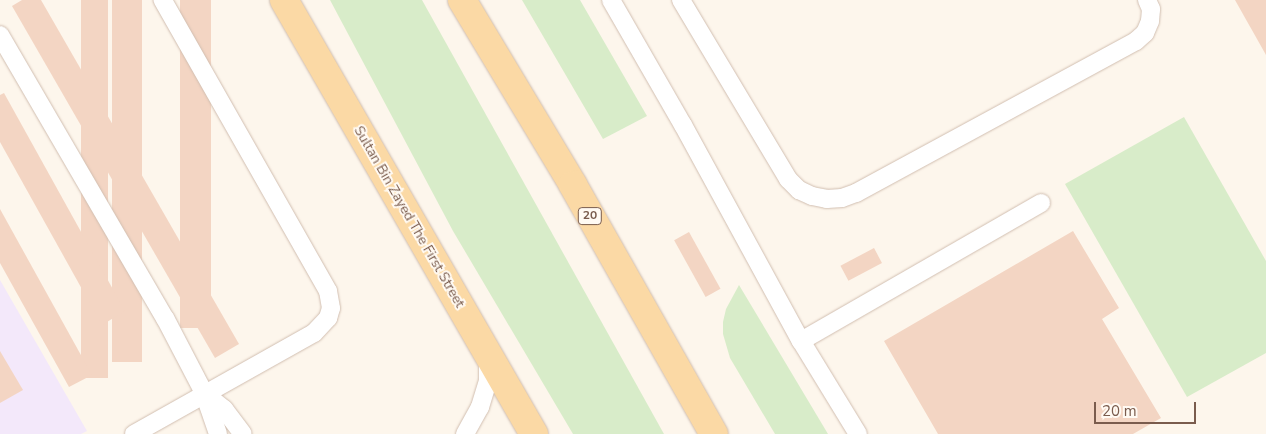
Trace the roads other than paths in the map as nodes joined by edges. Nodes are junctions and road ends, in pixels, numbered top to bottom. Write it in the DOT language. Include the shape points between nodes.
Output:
graph roads {
  1 [pos="163,0"];
  2 [pos="284,0"];
  3 [pos="462,0"];
  4 [pos="681,0"];
  5 [pos="1147,0"];
  6 [pos="616,2"];
  7 [pos="0,35"];
  8 [pos="1041,203"];
  9 [pos="801,342"];
  10 [pos="488,354"];
  11 [pos="204,393"];
  12 [pos="134,434"];
  13 [pos="218,434"];
  14 [pos="243,434"];
  15 [pos="465,434"];
  16 [pos="534,434"];
  17 [pos="714,434"];
  18 [pos="858,434"];
  1 -- 11 [label="lane" via="331,299 328,318 322,327"];
  2 -- 10 [label="main road, Sultan Bin Zayed The First Street"];
  3 -- 17 [label="main road, 20" via="574,186"];
  4 -- 5 [label="lane" via="788,179 799,190 827,199 842,198 856,192 1136,41 1145,33 1150,21"];
  6 -- 9 [label="lane"];
  7 -- 11 [label="lane"];
  8 -- 9 [label="lane"];
  9 -- 18 [label="lane"];
  10 -- 15 [label="lane" via="488,381 480,407"];
  10 -- 16 [label="main road, Sultan Bin Zayed The First Street"];
  11 -- 12 [label="lane"];
  11 -- 13 [label="lane"];
  11 -- 14 [label="lane" via="224,409"];
}
